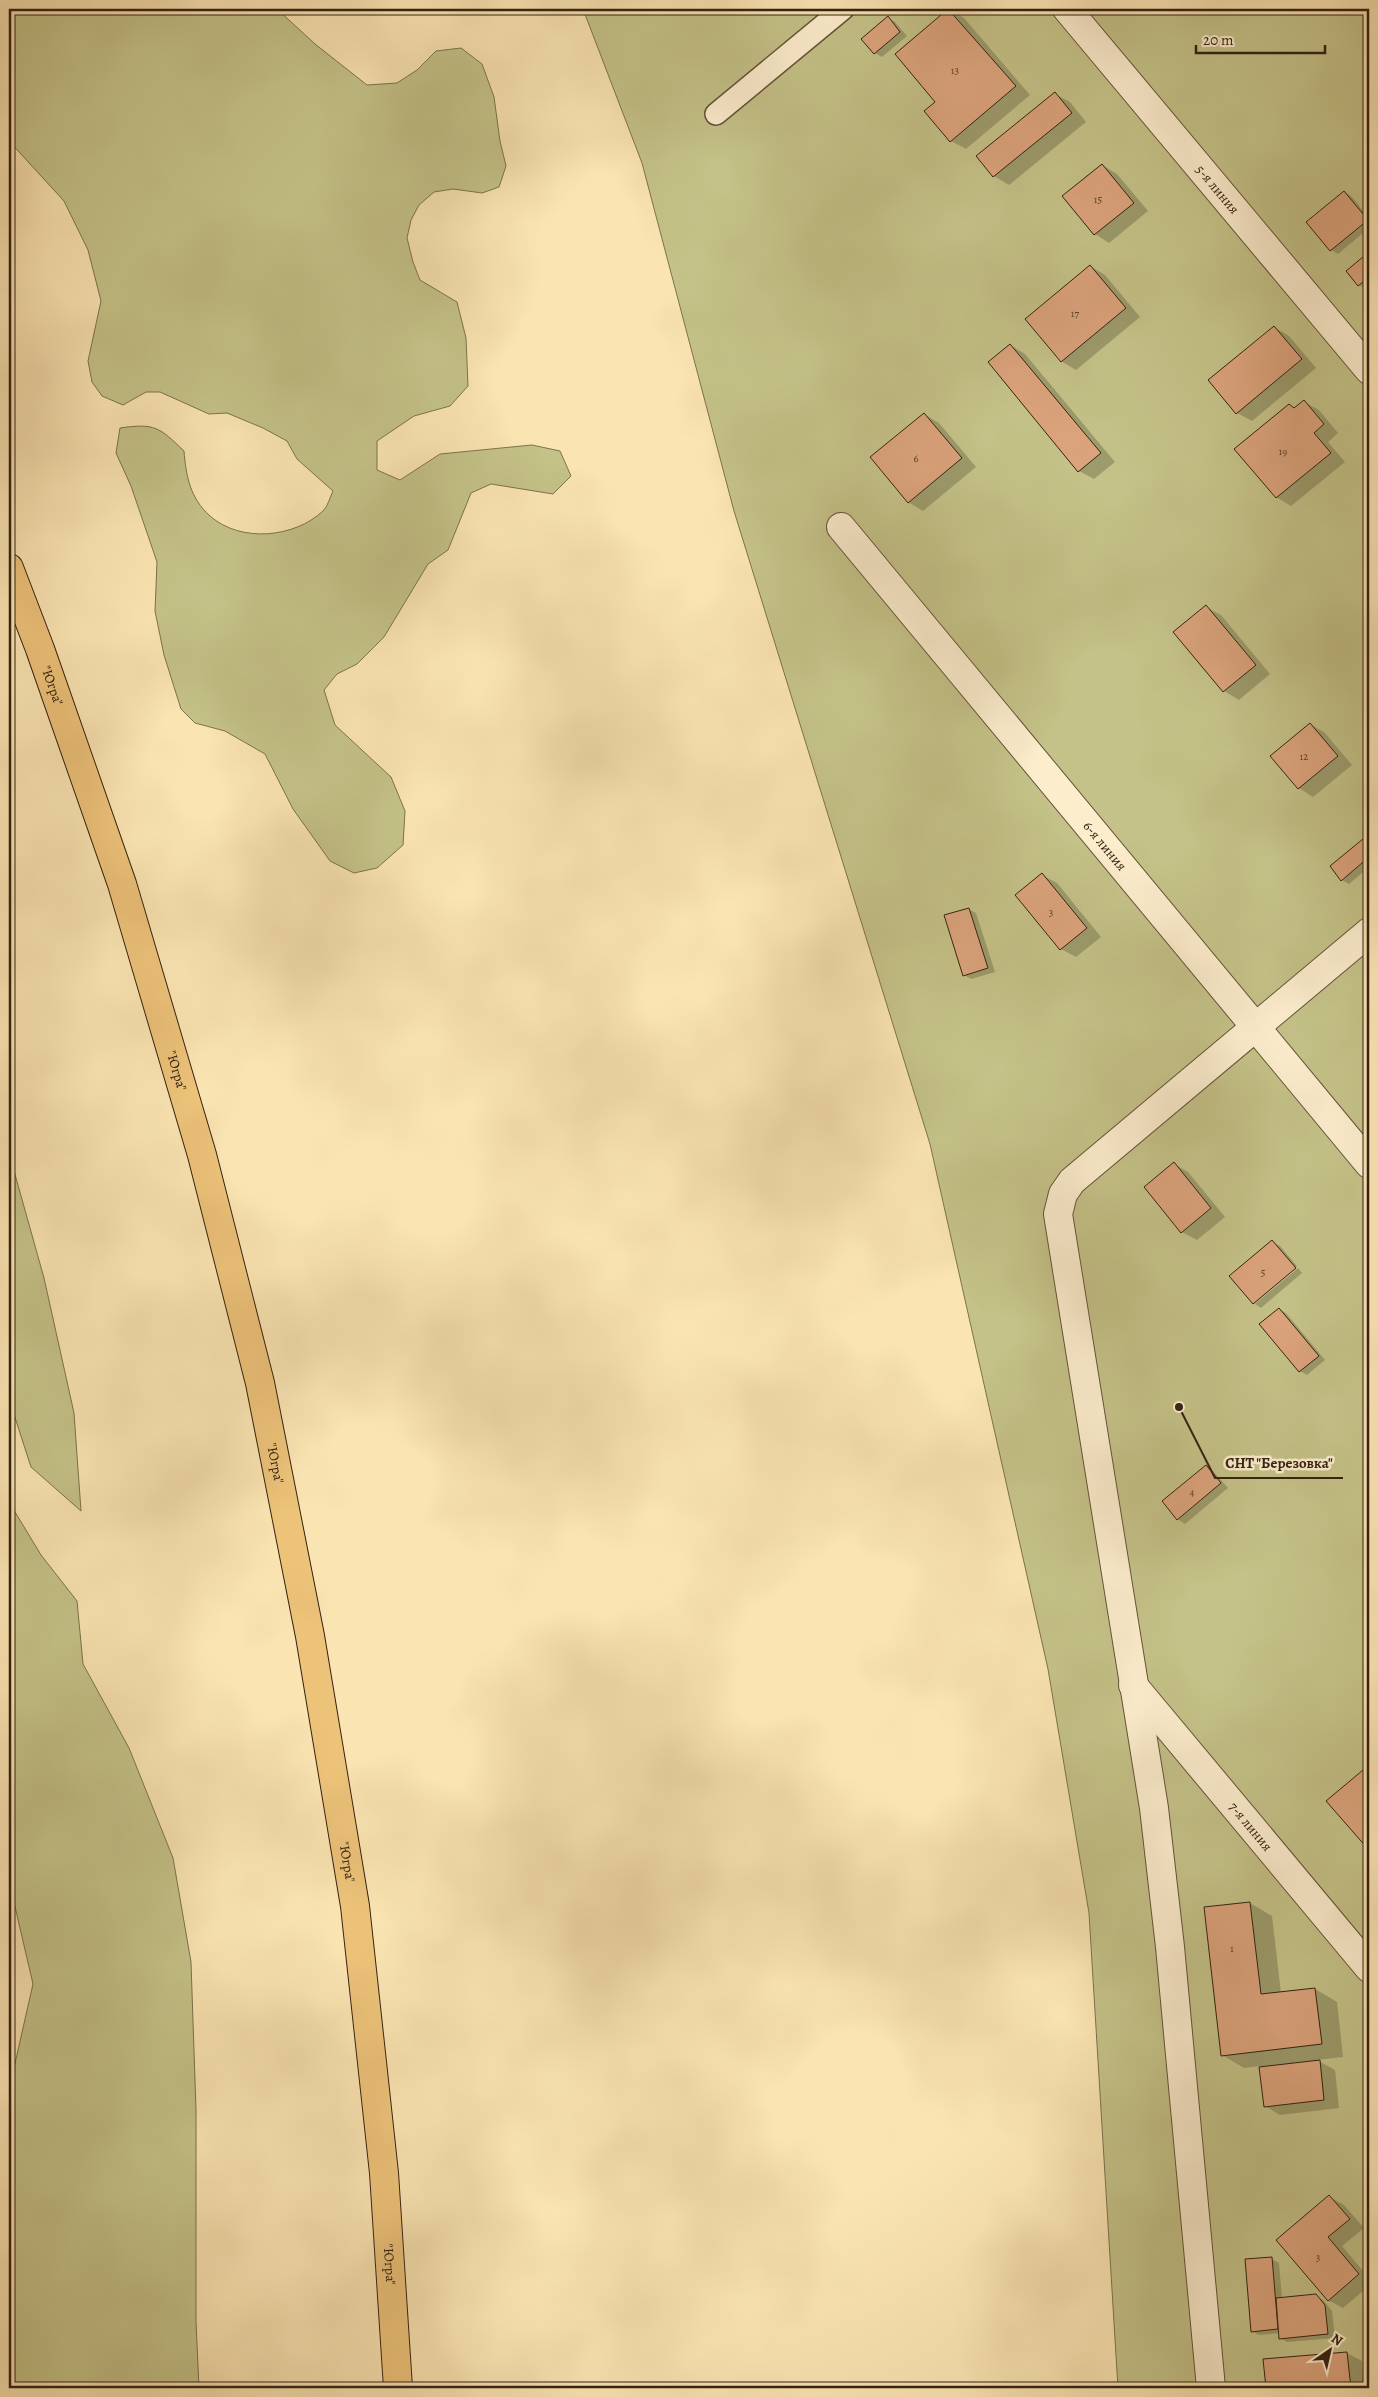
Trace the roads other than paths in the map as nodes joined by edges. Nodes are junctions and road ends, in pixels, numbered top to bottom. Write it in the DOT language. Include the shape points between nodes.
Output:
graph roads {
  1 [pos="843,9"];
  2 [pos="1068,9"];
  3 [pos="716,114"];
  4 [pos="1369,370"];
  5 [pos="841,527"];
  6 [pos="9,568"];
  7 [pos="1369,932"];
  8 [pos="1256,1027"];
  9 [pos="1369,1164"];
  10 [pos="1133,1685"];
  11 [pos="1369,1968"];
  12 [pos="398,2388"];
  13 [pos="1211,2388"];
  1 -- 3 [label="lane"];
  2 -- 4 [label="street, 5-я линия"];
  5 -- 8 [label="street, 6-я линия"];
  6 -- 12 [label="highway, \"Югра\"" via="122,884 202,1155 260,1383 310,1636 354,1906 384,2173"];
  7 -- 8 [label="street"];
  8 -- 9 [label="street, 6-я линия"];
  8 -- 10 [label="street" via="1072,1181 1063,1194 1058,1214"];
  10 -- 11 [label="street, 7-я линия"];
  10 -- 13 [label="street" via="1154,1808 1170,1947"];
}
